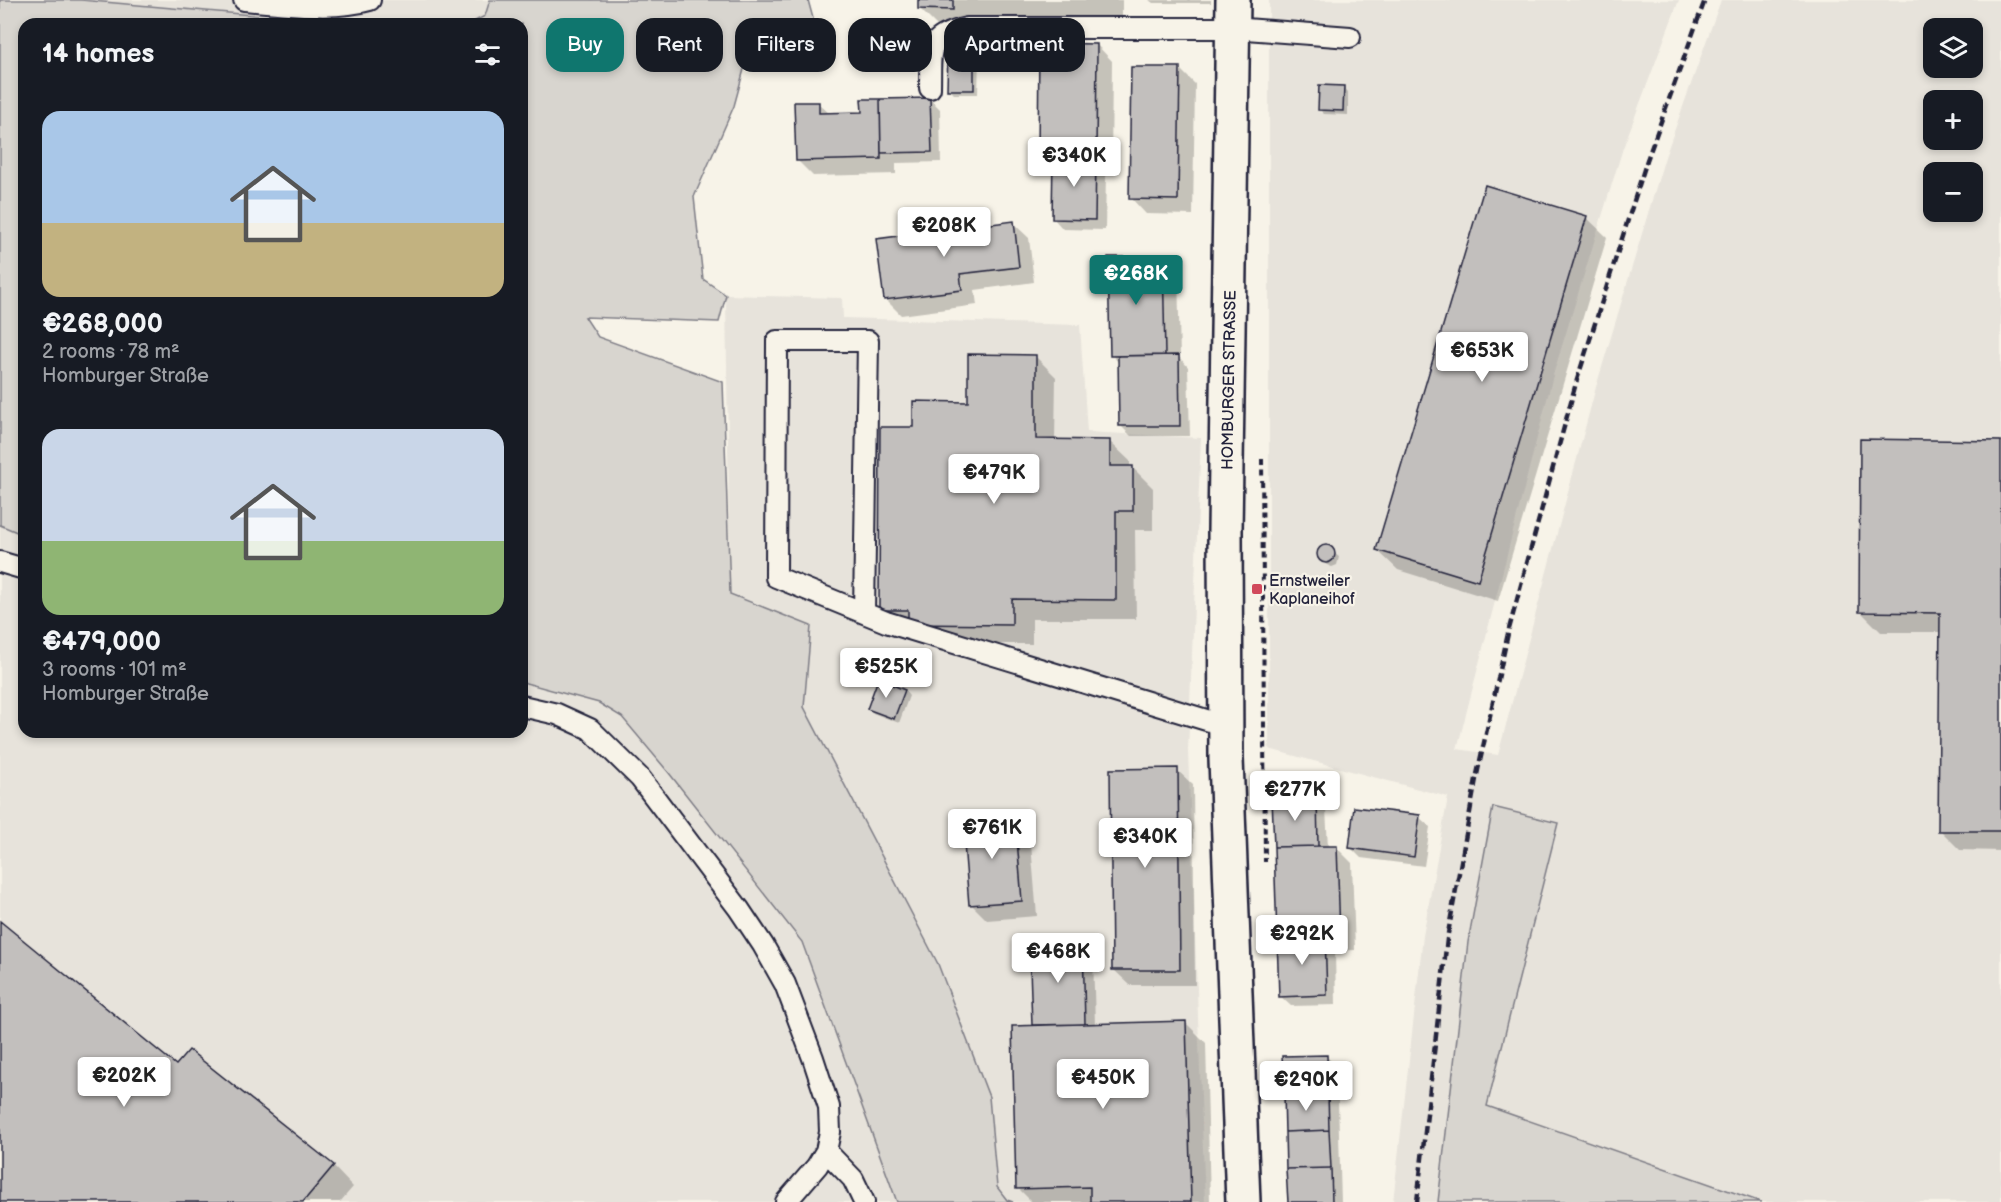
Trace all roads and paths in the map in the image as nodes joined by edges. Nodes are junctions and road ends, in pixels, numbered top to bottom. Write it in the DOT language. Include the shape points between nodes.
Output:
graph roads {
  1 [pos="244,0"];
  2 [pos="370,0"];
  3 [pos="1232,14"];
  4 [pos="1350,37"];
  5 [pos="930,87"];
  6 [pos="1262,456"];
  7 [pos="0,562"];
  8 [pos="18,567"];
  9 [pos="864,613"];
  10 [pos="528,707"];
  11 [pos="1226,726"];
  12 [pos="1266,872"];
  13 [pos="826,1151"];
  14 [pos="786,1202"];
  15 [pos="864,1202"];
  16 [pos="1243,1202"];
  1 -- 2 [label="lane" via="354,5"];
  3 -- 4 [label="lane"];
  3 -- 5 [label="lane" via="967,28 935,41"];
  3 -- 11 [label="main road, HOMBURGER STRASSE"];
  6 -- 12 [label="path"];
  7 -- 8 [label="lane"];
  9 -- 9 [label="lane" via="776,577 777,341 868,341"];
  9 -- 11 [label="lane"];
  10 -- 13 [label="lane" via="557,714 590,729 640,778 739,909 785,984 813,1058 829,1107"];
  11 -- 16 [label="main road, HOMBURGER STRASSE"];
  13 -- 14 [label="lane"];
  13 -- 15 [label="lane" via="853,1179"];
}
